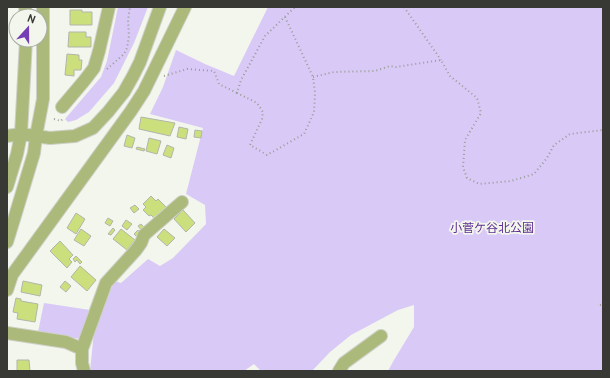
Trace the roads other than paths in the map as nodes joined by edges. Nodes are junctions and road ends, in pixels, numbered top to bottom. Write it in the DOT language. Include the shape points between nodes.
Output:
graph roads {
  1 [pos="43,7"];
  2 [pos="101,7"];
  3 [pos="109,7"];
  4 [pos="160,7"];
  5 [pos="185,7"];
  6 [pos="104,28"];
  7 [pos="26,48"];
  8 [pos="59,111"];
  9 [pos="21,134"];
  10 [pos="7,136"];
  11 [pos="36,136"];
  12 [pos="7,186"];
  13 [pos="182,202"];
  14 [pos="7,242"];
  15 [pos="7,290"];
  16 [pos="7,333"];
  17 [pos="380,336"];
  18 [pos="82,349"];
  19 [pos="84,371"];
  20 [pos="339,371"];
  1 -- 11 [label="street" via="43,99"];
  2 -- 6 [label="street"];
  3 -- 6 [label="street"];
  4 -- 11 [label="street" via="133,76 124,92 93,128 75,136"];
  5 -- 15 [label="street" via="144,91 12,275"];
  6 -- 8 [label="street" via="94,68"];
  7 -- 9 [label="street"];
  9 -- 10 [label="street"];
  9 -- 11 [label="street"];
  9 -- 12 [label="street"];
  11 -- 14 [label="street" via="34,153"];
  13 -- 18 [label="street" via="144,235 136,250 106,283"];
  16 -- 18 [label="street" via="66,342"];
  17 -- 20 [label="street" via="344,363"];
  18 -- 19 [label="street"];
}
